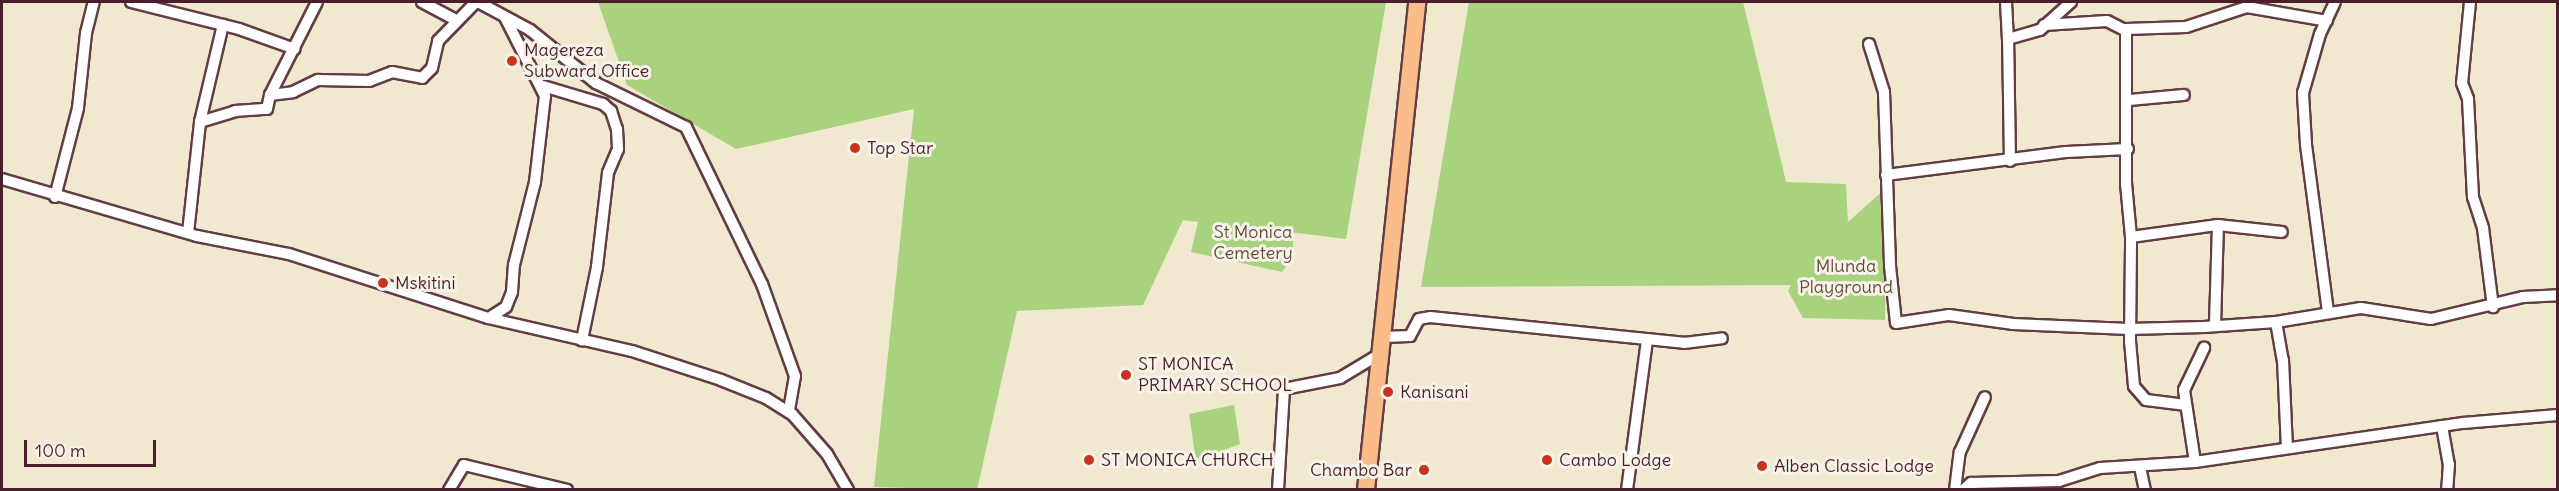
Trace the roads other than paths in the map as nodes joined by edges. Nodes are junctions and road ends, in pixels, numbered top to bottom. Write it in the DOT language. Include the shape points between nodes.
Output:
graph roads {
  1 [pos="94,2"];
  2 [pos="131,2"];
  3 [pos="317,2"];
  4 [pos="422,2"];
  5 [pos="477,2"];
  6 [pos="1417,2"];
  7 [pos="2006,2"];
  8 [pos="2071,2"];
  9 [pos="2335,2"];
  10 [pos="2470,2"];
  11 [pos="505,17"];
  12 [pos="457,21"];
  13 [pos="2327,21"];
  14 [pos="223,25"];
  15 [pos="2044,25"];
  16 [pos="2125,30"];
  17 [pos="2008,39"];
  18 [pos="1869,44"];
  19 [pos="295,50"];
  20 [pos="543,86"];
  21 [pos="270,94"];
  22 [pos="2184,95"];
  23 [pos="2129,100"];
  24 [pos="200,122"];
  25 [pos="2128,149"];
  26 [pos="2010,161"];
  27 [pos="1886,175"];
  28 [pos="2,179"];
  29 [pos="55,198"];
  30 [pos="2218,225"];
  31 [pos="2282,232"];
  32 [pos="188,233"];
  33 [pos="2131,237"];
  34 [pos="2558,295"];
  35 [pos="2493,307"];
  36 [pos="2328,312"];
  37 [pos="488,318"];
  38 [pos="2276,322"];
  39 [pos="2215,325"];
  40 [pos="2129,329"];
  41 [pos="1382,337"];
  42 [pos="1722,338"];
  43 [pos="582,340"];
  44 [pos="1647,340"];
  45 [pos="2204,348"];
  46 [pos="1380,354"];
  47 [pos="1985,397"];
  48 [pos="2186,405"];
  49 [pos="789,411"];
  50 [pos="2558,415"];
  51 [pos="2442,426"];
  52 [pos="2287,447"];
  53 [pos="2195,462"];
  54 [pos="2140,467"];
  55 [pos="450,489"];
  56 [pos="567,489"];
  57 [pos="849,489"];
  58 [pos="1278,489"];
  59 [pos="1365,489"];
  60 [pos="1627,489"];
  61 [pos="1955,489"];
  62 [pos="1963,489"];
  63 [pos="2145,489"];
  64 [pos="2447,489"];
  1 -- 29 [label="street" via="86,33 78,108"];
  2 -- 14 [label="street"];
  3 -- 19 [label="street"];
  4 -- 12 [label="street"];
  5 -- 11 [label="street"];
  5 -- 12 [label="street"];
  6 -- 41 [label="highway"];
  7 -- 17 [label="street"];
  8 -- 15 [label="street"];
  9 -- 13 [label="street"];
  10 -- 35 [label="street" via="2462,83 2468,99 2473,197 2483,228"];
  11 -- 20 [label="street"];
  11 -- 49 [label="street" via="530,30 596,83 686,127 762,284 795,376"];
  12 -- 21 [label="street" via="438,41 432,68 422,78 392,72 369,81 318,80 293,92"];
  13 -- 16 [label="street" via="2247,7 2200,24"];
  13 -- 36 [label="street" via="2304,93 2306,144"];
  14 -- 19 [label="street"];
  14 -- 24 [label="street"];
  15 -- 16 [label="street" via="2108,21"];
  15 -- 17 [label="street" via="2040,30"];
  16 -- 23 [label="street" via="2125,92"];
  17 -- 26 [label="street"];
  18 -- 27 [label="street" via="1884,92"];
  19 -- 21 [label="street"];
  20 -- 37 [label="street" via="535,182 514,265 512,292 506,307"];
  20 -- 43 [label="street" via="606,106 617,129 618,149 608,172 597,267"];
  21 -- 24 [label="street" via="268,107 263,111 235,111"];
  22 -- 23 [label="street"];
  23 -- 25 [label="street"];
  24 -- 32 [label="street"];
  25 -- 26 [label="street" via="2066,152"];
  25 -- 33 [label="street" via="2126,183"];
  26 -- 27 [label="street"];
  27 -- 40 [label="street" via="1896,323 1949,315 2013,324"];
  28 -- 29 [label="street"];
  29 -- 32 [label="street"];
  30 -- 31 [label="street"];
  30 -- 33 [label="street" via="2173,228"];
  30 -- 39 [label="street"];
  32 -- 37 [label="street" via="289,254"];
  33 -- 40 [label="street"];
  34 -- 35 [label="street" via="2523,297"];
  35 -- 36 [label="street" via="2431,319 2361,308"];
  36 -- 38 [label="street"];
  37 -- 43 [label="street"];
  38 -- 39 [label="street"];
  38 -- 52 [label="street" via="2283,360"];
  39 -- 40 [label="street"];
  40 -- 48 [label="street" via="2133,380 2141,397"];
  41 -- 44 [label="street" via="1410,336 1419,319 1430,317"];
  41 -- 46 [label="highway"];
  42 -- 44 [label="street" via="1684,343"];
  43 -- 49 [label="street" via="684,368 752,392"];
  44 -- 60 [label="street"];
  45 -- 48 [label="street" via="2184,382"];
  46 -- 58 [label="street" via="1340,378 1284,389"];
  46 -- 59 [label="highway"];
  47 -- 61 [label="street" via="1960,453"];
  48 -- 53 [label="street"];
  49 -- 57 [label="street" via="827,454"];
  50 -- 51 [label="street"];
  51 -- 52 [label="street"];
  51 -- 64 [label="street" via="2449,464"];
  52 -- 53 [label="street"];
  53 -- 54 [label="street"];
  54 -- 62 [label="street" via="2100,468 2045,482 1971,483"];
  54 -- 63 [label="street"];
  55 -- 56 [label="street" via="464,465"];
}
